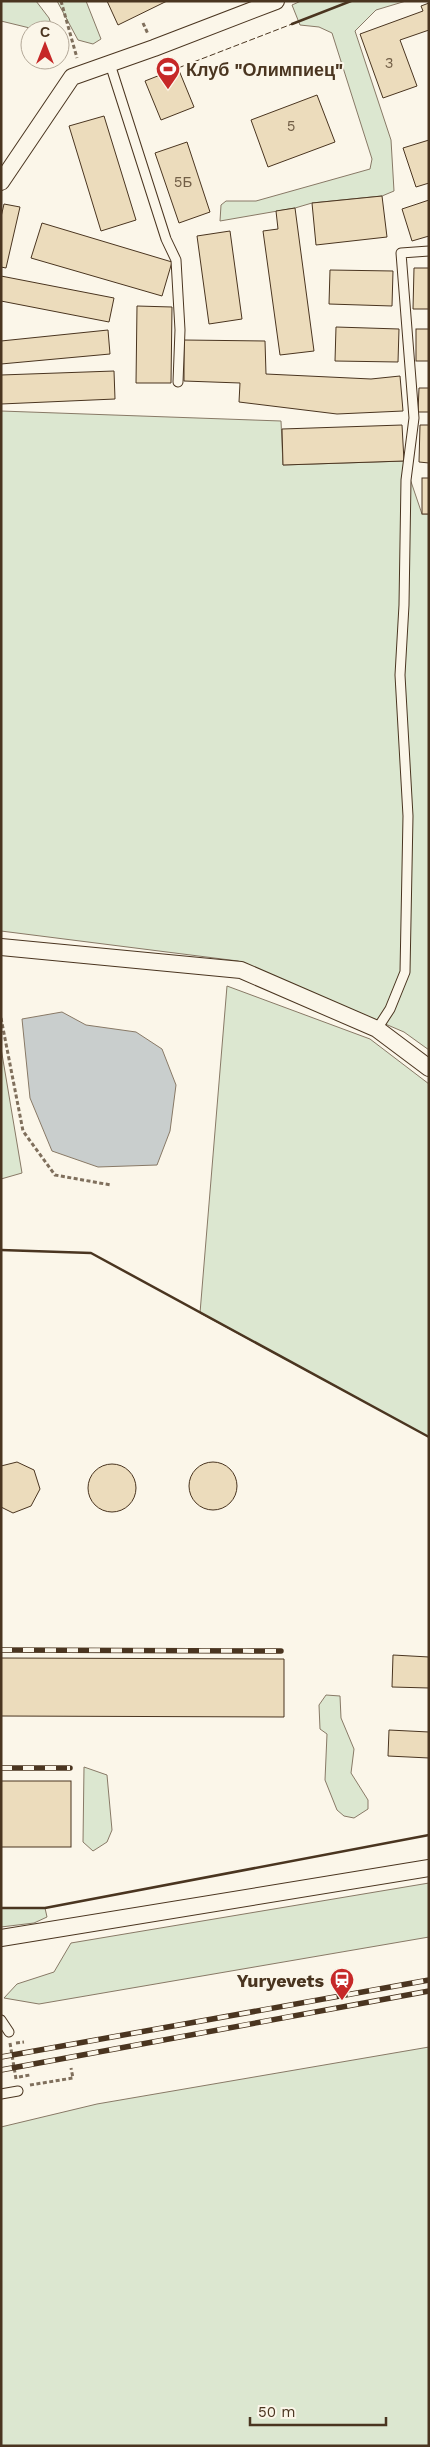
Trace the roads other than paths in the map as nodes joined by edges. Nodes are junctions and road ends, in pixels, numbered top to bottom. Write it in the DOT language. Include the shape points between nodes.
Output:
graph roads {
  1 [pos="276,1"];
  2 [pos="110,64"];
  3 [pos="1,182"];
  4 [pos="429,251"];
  5 [pos="178,382"];
  6 [pos="1,947"];
  7 [pos="377,1029"];
  8 [pos="429,1068"];
  9 [pos="429,1868"];
  10 [pos="1,1938"];
  11 [pos="1,2020"];
  12 [pos="8,2032"];
  13 [pos="16,2084"];
  14 [pos="1,2094"];
  1 -- 2 [label="street"];
  2 -- 3 [label="street" via="77,75"];
  2 -- 5 [label="lane" via="166,239 176,260 180,330"];
  4 -- 7 [label="lane" via="401,253 414,418 406,480 400,675 408,816 405,972 390,1009"];
  6 -- 7 [label="street" via="241,970"];
  7 -- 8 [label="street"];
  9 -- 10 [label="street"];
  11 -- 12 [label="lane"];
  13 -- 14 [label="lane"];
}
